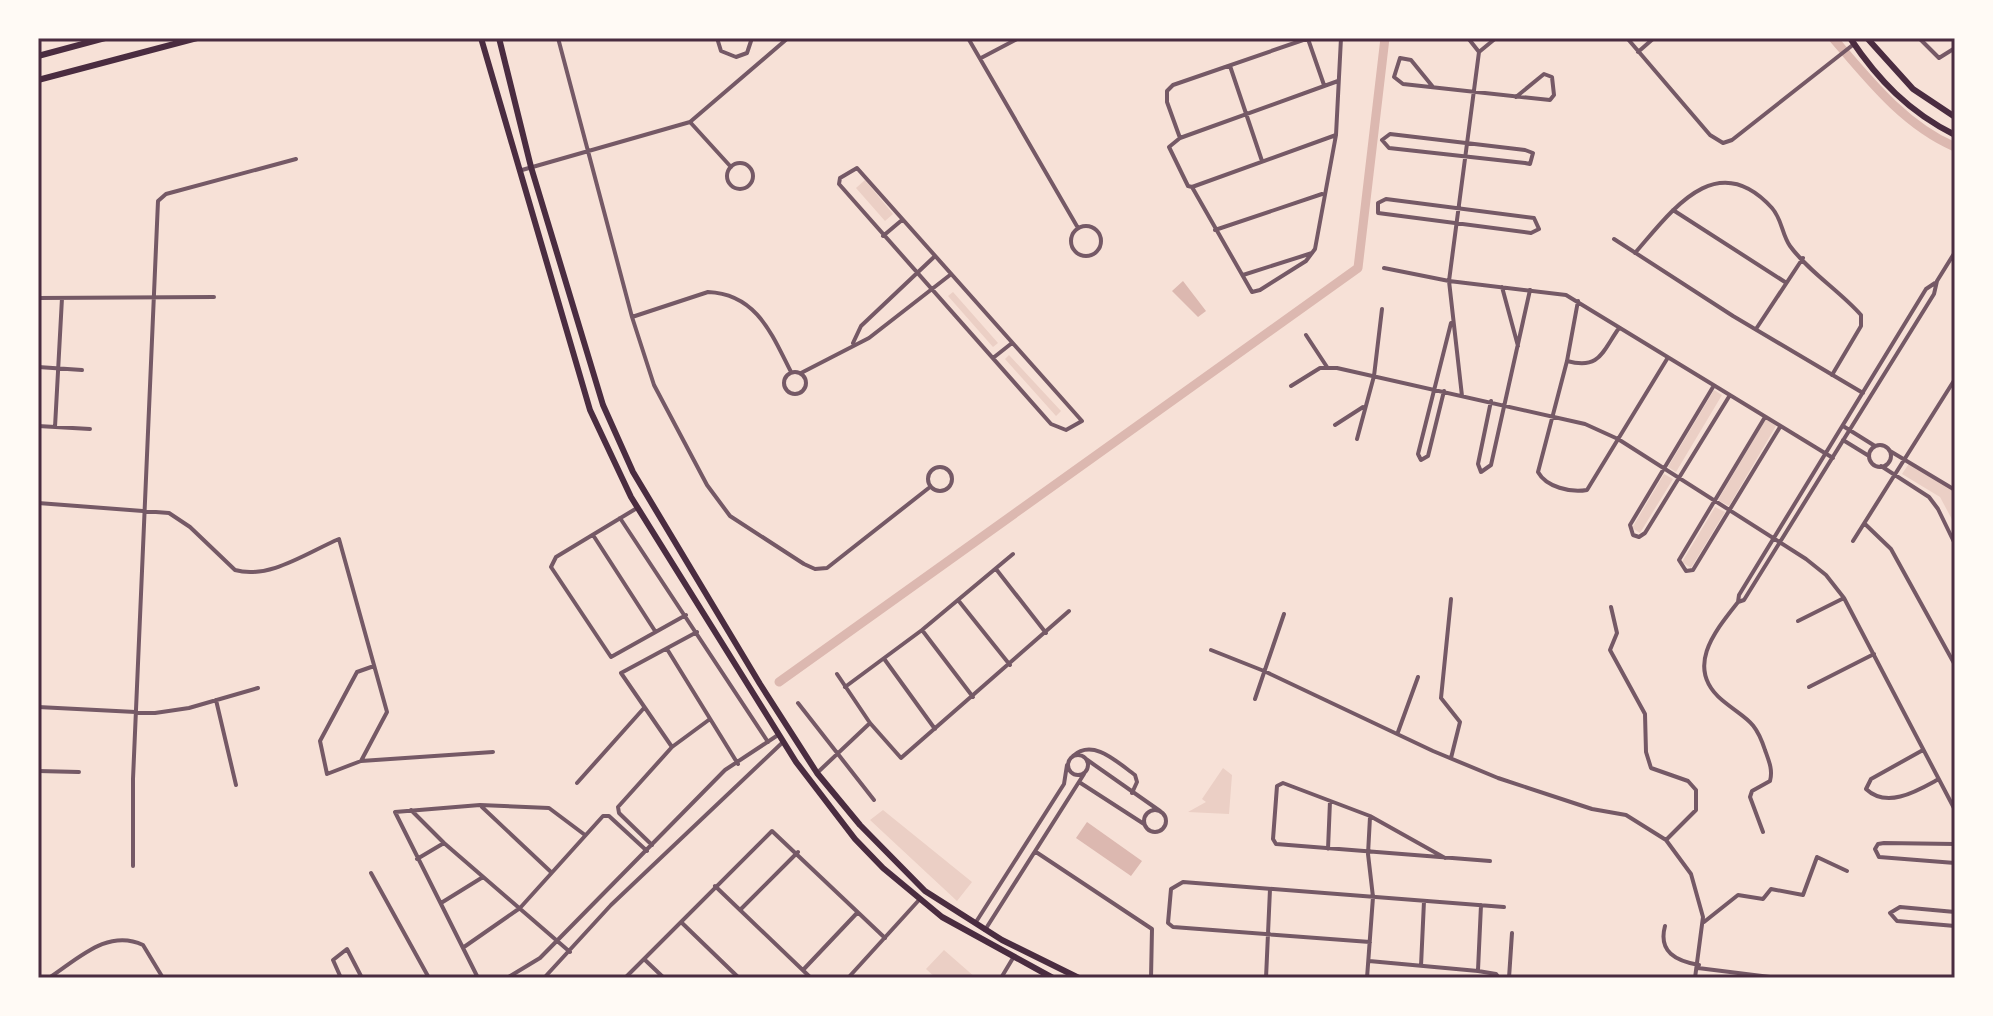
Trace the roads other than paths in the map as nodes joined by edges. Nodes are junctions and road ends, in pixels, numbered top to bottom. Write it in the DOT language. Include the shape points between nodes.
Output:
graph roads {
  1 [pos="105,38"];
  2 [pos="197,38"];
  3 [pos="481,38"];
  4 [pos="499,38"];
  5 [pos="558,38"];
  6 [pos="717,38"];
  7 [pos="752,38"];
  8 [pos="788,38"];
  9 [pos="968,38"];
  10 [pos="1019,38"];
  11 [pos="1308,38"];
  12 [pos="1341,38"];
  13 [pos="1468,38"];
  14 [pos="1496,38"];
  15 [pos="1627,38"];
  16 [pos="1654,38"];
  17 [pos="1867,38"];
  18 [pos="1919,38"];
  19 [pos="1852,41"];
  20 [pos="1955,48"];
  21 [pos="1479,52"];
  22 [pos="1638,52"];
  23 [pos="747,53"];
  24 [pos="38,56"];
  25 [pos="981,58"];
  26 [pos="755,65"];
  27 [pos="1230,66"];
  28 [pos="38,80"];
  29 [pos="1338,81"];
  30 [pos="1324,85"];
  31 [pos="1433,87"];
  32 [pos="1473,91"];
  33 [pos="1516,97"];
  34 [pos="1248,113"];
  35 [pos="1955,117"];
  36 [pos="690,122"];
  37 [pos="1336,135"];
  38 [pos="1955,135"];
  39 [pos="1180,138"];
  40 [pos="1466,143"];
  41 [pos="588,151"];
  42 [pos="1464,157"];
  43 [pos="296,159"];
  44 [pos="1262,161"];
  45 [pos="531,167"];
  46 [pos="731,167"];
  47 [pos="522,170"];
  48 [pos="1192,187"];
  49 [pos="1323,193"];
  50 [pos="1457,208"];
  51 [pos="1673,210"];
  52 [pos="903,219"];
  53 [pos="1455,224"];
  54 [pos="1078,228"];
  55 [pos="1215,230"];
  56 [pos="883,236"];
  57 [pos="1614,239"];
  58 [pos="1955,252"];
  59 [pos="1312,253"];
  60 [pos="1635,253"];
  61 [pos="935,257"];
  62 [pos="1803,258"];
  63 [pos="1384,268"];
  64 [pos="916,274"];
  65 [pos="950,275"];
  66 [pos="1243,275"];
  67 [pos="1449,281"];
  68 [pos="1937,281"];
  69 [pos="1785,282"];
  70 [pos="1502,287"];
  71 [pos="932,290"];
  72 [pos="1530,290"];
  73 [pos="214,297"];
  74 [pos="38,298"];
  75 [pos="62,298"];
  76 [pos="151,300"];
  77 [pos="1578,301"];
  78 [pos="1382,309"];
  79 [pos="632,317"];
  80 [pos="1452,319"];
  81 [pos="1619,328"];
  82 [pos="1755,329"];
  83 [pos="1306,335"];
  84 [pos="1012,343"];
  85 [pos="852,345"];
  86 [pos="1519,348"];
  87 [pos="993,358"];
  88 [pos="1667,359"];
  89 [pos="1567,361"];
  90 [pos="38,367"];
  91 [pos="1327,367"];
  92 [pos="60,370"];
  93 [pos="82,370"];
  94 [pos="791,372"];
  95 [pos="801,373"];
  96 [pos="1832,375"];
  97 [pos="1374,376"];
  98 [pos="1955,379"];
  99 [pos="1291,386"];
  100 [pos="1714,386"];
  101 [pos="1433,388"];
  102 [pos="1444,391"];
  103 [pos="1863,393"];
  104 [pos="1730,395"];
  105 [pos="1462,396"];
  106 [pos="1491,401"];
  107 [pos="1505,404"];
  108 [pos="1365,405"];
  109 [pos="1553,416"];
  110 [pos="1765,417"];
  111 [pos="1335,425"];
  112 [pos="38,426"];
  113 [pos="1843,426"];
  114 [pos="55,427"];
  115 [pos="1780,427"];
  116 [pos="90,429"];
  117 [pos="1850,430"];
  118 [pos="1837,436"];
  119 [pos="1357,439"];
  120 [pos="1618,439"];
  121 [pos="1843,440"];
  122 [pos="1875,446"];
  123 [pos="1890,451"];
  124 [pos="1826,453"];
  125 [pos="1869,456"];
  126 [pos="1833,458"];
  127 [pos="1906,458"];
  128 [pos="1881,466"];
  129 [pos="1664,469"];
  130 [pos="1896,475"];
  131 [pos="1677,477"];
  132 [pos="930,487"];
  133 [pos="1955,490"];
  134 [pos="1714,501"];
  135 [pos="38,503"];
  136 [pos="637,508"];
  137 [pos="145,509"];
  138 [pos="1730,511"];
  139 [pos="620,518"];
  140 [pos="1864,523"];
  141 [pos="593,535"];
  142 [pos="1772,540"];
  143 [pos="1853,541"];
  144 [pos="1955,544"];
  145 [pos="1781,545"];
  146 [pos="1013,554"];
  147 [pos="996,569"];
  148 [pos="1844,598"];
  149 [pos="1451,599"];
  150 [pos="958,600"];
  151 [pos="1738,602"];
  152 [pos="1611,607"];
  153 [pos="1069,611"];
  154 [pos="1284,614"];
  155 [pos="686,615"];
  156 [pos="1798,621"];
  157 [pos="922,630"];
  158 [pos="655,631"];
  159 [pos="697,632"];
  160 [pos="1046,633"];
  161 [pos="667,649"];
  162 [pos="1211,650"];
  163 [pos="1874,654"];
  164 [pos="885,660"];
  165 [pos="1010,665"];
  166 [pos="1955,665"];
  167 [pos="374,666"];
  168 [pos="1264,671"];
  169 [pos="837,674"];
  170 [pos="1418,677"];
  171 [pos="743,678"];
  172 [pos="732,685"];
  173 [pos="845,687"];
  174 [pos="1809,687"];
  175 [pos="258,688"];
  176 [pos="973,697"];
  177 [pos="1255,699"];
  178 [pos="216,700"];
  179 [pos="798,703"];
  180 [pos="38,707"];
  181 [pos="644,708"];
  182 [pos="138,711"];
  183 [pos="710,719"];
  184 [pos="870,723"];
  185 [pos="935,729"];
  186 [pos="1398,732"];
  187 [pos="778,735"];
  188 [pos="768,742"];
  189 [pos="783,742"];
  190 [pos="672,747"];
  191 [pos="1923,750"];
  192 [pos="493,752"];
  193 [pos="835,754"];
  194 [pos="1073,756"];
  195 [pos="1451,758"];
  196 [pos="1086,759"];
  197 [pos="361,761"];
  198 [pos="738,764"];
  199 [pos="1067,765"];
  200 [pos="38,771"];
  201 [pos="79,772"];
  202 [pos="817,773"];
  203 [pos="1084,774"];
  204 [pos="1938,779"];
  205 [pos="1079,782"];
  206 [pos="577,783"];
  207 [pos="236,785"];
  208 [pos="1132,793"];
  209 [pos="1955,793"];
  210 [pos="1948,797"];
  211 [pos="874,800"];
  212 [pos="1330,801"];
  213 [pos="480,805"];
  214 [pos="410,809"];
  215 [pos="1955,810"];
  216 [pos="1160,811"];
  217 [pos="1370,816"];
  218 [pos="1144,824"];
  219 [pos="1763,832"];
  220 [pos="585,835"];
  221 [pos="1666,840"];
  222 [pos="444,843"];
  223 [pos="1955,844"];
  224 [pos="652,845"];
  225 [pos="1328,849"];
  226 [pos="647,851"];
  227 [pos="798,852"];
  228 [pos="1036,852"];
  229 [pos="1368,854"];
  230 [pos="1445,858"];
  231 [pos="417,859"];
  232 [pos="1490,861"];
  233 [pos="1955,863"];
  234 [pos="133,866"];
  235 [pos="1847,871"];
  236 [pos="551,872"];
  237 [pos="371,873"];
  238 [pos="483,877"];
  239 [pos="715,886"];
  240 [pos="1270,889"];
  241 [pos="1373,897"];
  242 [pos="919,900"];
  243 [pos="1424,901"];
  244 [pos="441,903"];
  245 [pos="1481,905"];
  246 [pos="1504,907"];
  247 [pos="520,908"];
  248 [pos="740,910"];
  249 [pos="1955,912"];
  250 [pos="857,913"];
  251 [pos="681,922"];
  252 [pos="1704,922"];
  253 [pos="975,924"];
  254 [pos="1665,926"];
  255 [pos="1955,926"];
  256 [pos="985,930"];
  257 [pos="1512,933"];
  258 [pos="1269,936"];
  259 [pos="885,938"];
  260 [pos="557,941"];
  261 [pos="1370,942"];
  262 [pos="464,947"];
  263 [pos="570,952"];
  264 [pos="1013,958"];
  265 [pos="644,959"];
  266 [pos="1369,961"];
  267 [pos="1421,966"];
  268 [pos="1699,967"];
  269 [pos="803,970"];
  270 [pos="1478,971"];
  271 [pos="162,976"];
  272 [pos="1770,977"];
  273 [pos="49,978"];
  274 [pos="153,978"];
  275 [pos="341,978"];
  276 [pos="362,978"];
  277 [pos="429,978"];
  278 [pos="478,978"];
  279 [pos="507,978"];
  280 [pos="544,978"];
  281 [pos="625,978"];
  282 [pos="664,978"];
  283 [pos="739,978"];
  284 [pos="811,978"];
  285 [pos="848,978"];
  286 [pos="1001,978"];
  287 [pos="1053,978"];
  288 [pos="1079,978"];
  289 [pos="1151,978"];
  290 [pos="1266,978"];
  291 [pos="1367,978"];
  292 [pos="1499,978"];
  293 [pos="1509,978"];
  294 [pos="1695,978"];
  1 -- 24 [label="main road"];
  2 -- 28 [label="main road"];
  3 -- 47 [label="main road"];
  4 -- 45 [label="main road"];
  5 -- 41 [label="street"];
  6 -- 23 [label="street" via="726,54"];
  7 -- 23 [label="street"];
  8 -- 26 [label="street"];
  9 -- 25 [label="street"];
  10 -- 25 [label="street"];
  11 -- 27 [label="street"];
  11 -- 30 [label="street"];
  12 -- 29 [label="street"];
  13 -- 21 [label="street"];
  14 -- 21 [label="street"];
  15 -- 22 [label="street"];
  16 -- 22 [label="street"];
  17 -- 35 [label="main road" via="1903,79"];
  18 -- 20 [label="street" via="1939,58"];
  19 -- 22 [label="street" via="1723,143 1710,135"];
  19 -- 38 [label="main road" via="1904,104"];
  21 -- 32 [label="street"];
  23 -- 26 [label="street"];
  25 -- 54 [label="street"];
  26 -- 36 [label="street"];
  27 -- 34 [label="street"];
  27 -- 39 [label="street" via="1167,91"];
  29 -- 30 [label="street"];
  29 -- 37 [label="street"];
  30 -- 34 [label="street"];
  31 -- 31 [label="street" via="1411,60 1400,58 1394,72 1397,81"];
  31 -- 32 [label="street"];
  32 -- 33 [label="street"];
  32 -- 40 [label="street"];
  33 -- 33 [label="street" via="1544,74 1552,77 1553,98"];
  34 -- 39 [label="street"];
  34 -- 44 [label="street"];
  36 -- 41 [label="street"];
  36 -- 46 [label="street"];
  37 -- 44 [label="street"];
  37 -- 49 [label="street"];
  39 -- 48 [label="street" via="1169,147"];
  40 -- 42 [label="street"];
  40 -- 42 [label="street" via="1530,151 1534,157 1530,164"];
  40 -- 42 [label="street" via="1390,134 1382,140 1389,148"];
  41 -- 45 [label="street"];
  41 -- 79 [label="street"];
  42 -- 50 [label="street"];
  43 -- 76 [label="street" via="160,197"];
  44 -- 48 [label="street"];
  45 -- 47 [label="street"];
  45 -- 202 [label="main road" via="603,405 626,460"];
  46 -- 46 [label="street" via="750,167 750,186 737,189 729,184"];
  47 -- 136 [label="main road" via="590,410"];
  48 -- 55 [label="street"];
  49 -- 55 [label="street"];
  49 -- 59 [label="street"];
  50 -- 53 [label="street"];
  50 -- 53 [label="street" via="1386,199 1376,208 1385,215"];
  50 -- 53 [label="street" via="1534,218 1539,229 1531,233"];
  51 -- 60 [label="street"];
  51 -- 62 [label="street" via="1699,187 1736,186 1770,205 1789,244"];
  51 -- 69 [label="street"];
  52 -- 56 [label="street"];
  52 -- 56 [label="street" via="860,168 840,178 840,187"];
  52 -- 61 [label="street"];
  53 -- 67 [label="street"];
  54 -- 54 [label="street" via="1088,226 1100,235 1094,254 1075,251 1071,241"];
  55 -- 66 [label="street"];
  56 -- 64 [label="street"];
  57 -- 60 [label="street"];
  58 -- 68 [label="street"];
  59 -- 66 [label="street"];
  59 -- 66 [label="street" via="1256,292"];
  60 -- 82 [label="street"];
  61 -- 64 [label="street"];
  61 -- 65 [label="street"];
  62 -- 69 [label="street"];
  62 -- 96 [label="street" via="1862,318"];
  63 -- 67 [label="street"];
  64 -- 71 [label="street"];
  64 -- 85 [label="street" via="861,326"];
  65 -- 71 [label="street"];
  65 -- 84 [label="street"];
  67 -- 70 [label="street"];
  67 -- 80 [label="street"];
  68 -- 103 [label="street" via="1926,289"];
  68 -- 117 [label="street"];
  69 -- 82 [label="street"];
  70 -- 72 [label="street"];
  70 -- 86 [label="street"];
  71 -- 85 [label="street"];
  71 -- 87 [label="street"];
  72 -- 77 [label="street"];
  72 -- 86 [label="street"];
  73 -- 76 [label="street"];
  74 -- 75 [label="street"];
  75 -- 76 [label="street"];
  75 -- 92 [label="street"];
  76 -- 137 [label="street"];
  77 -- 81 [label="street"];
  77 -- 89 [label="street"];
  78 -- 97 [label="street"];
  79 -- 94 [label="street" via="708,292 720,293 761,315"];
  79 -- 132 [label="street" via="654,385 707,485 730,516 804,564 815,569 834,565"];
  80 -- 101 [label="street"];
  80 -- 105 [label="street"];
  81 -- 88 [label="street"];
  81 -- 89 [label="street" via="1597,360 1582,365"];
  82 -- 96 [label="street"];
  83 -- 91 [label="street"];
  84 -- 87 [label="street"];
  84 -- 87 [label="street" via="1082,421 1066,430 1051,424"];
  85 -- 95 [label="street"];
  86 -- 107 [label="street"];
  88 -- 100 [label="street"];
  88 -- 120 [label="street"];
  89 -- 109 [label="street"];
  90 -- 92 [label="street"];
  91 -- 97 [label="street"];
  91 -- 99 [label="street"];
  92 -- 93 [label="street"];
  92 -- 114 [label="street"];
  94 -- 95 [label="street"];
  94 -- 95 [label="street" via="784,385 795,394 806,386"];
  96 -- 103 [label="street"];
  97 -- 101 [label="street"];
  97 -- 108 [label="street"];
  98 -- 127 [label="street"];
  100 -- 104 [label="street"];
  100 -- 129 [label="street"];
  101 -- 102 [label="street"];
  101 -- 102 [label="street" via="1421,460 1428,456"];
  102 -- 105 [label="street"];
  103 -- 113 [label="street"];
  104 -- 110 [label="street"];
  104 -- 131 [label="street"];
  105 -- 106 [label="street"];
  106 -- 107 [label="street"];
  106 -- 107 [label="street" via="1478,464 1481,472 1491,465"];
  107 -- 109 [label="street"];
  108 -- 111 [label="street"];
  108 -- 119 [label="street"];
  109 -- 120 [label="street"];
  109 -- 120 [label="street" via="1538,472 1545,482 1587,490"];
  110 -- 115 [label="street"];
  110 -- 134 [label="street"];
  112 -- 114 [label="street"];
  113 -- 117 [label="street"];
  113 -- 118 [label="street"];
  114 -- 116 [label="street"];
  115 -- 124 [label="street"];
  115 -- 138 [label="street"];
  117 -- 121 [label="street"];
  117 -- 122 [label="street"];
  118 -- 121 [label="street"];
  118 -- 124 [label="street"];
  120 -- 129 [label="street"];
  121 -- 125 [label="street"];
  121 -- 126 [label="street"];
  122 -- 123 [label="street"];
  122 -- 125 [label="street"];
  123 -- 127 [label="street"];
  123 -- 128 [label="street" via="1890,461"];
  124 -- 126 [label="street"];
  124 -- 142 [label="street"];
  125 -- 128 [label="street"];
  126 -- 145 [label="street"];
  127 -- 130 [label="street"];
  127 -- 133 [label="street"];
  128 -- 130 [label="street"];
  129 -- 131 [label="street"];
  129 -- 131 [label="street" via="1630,525 1633,535 1642,536"];
  130 -- 140 [label="street"];
  130 -- 144 [label="street" via="1929,497"];
  131 -- 134 [label="street"];
  132 -- 132 [label="street" via="932,469 948,469 948,488"];
  134 -- 138 [label="street"];
  134 -- 138 [label="street" via="1679,560 1686,571 1693,570"];
  135 -- 137 [label="street"];
  136 -- 139 [label="street"];
  136 -- 171 [label="main road"];
  137 -- 167 [label="street" via="169,513 245,573 271,569 339,539"];
  137 -- 182 [label="street"];
  138 -- 142 [label="street"];
  139 -- 141 [label="street"];
  139 -- 155 [label="street"];
  140 -- 143 [label="street"];
  140 -- 166 [label="street" via="1891,549"];
  141 -- 158 [label="street"];
  141 -- 158 [label="street" via="556,557 551,567 607,655 614,656"];
  142 -- 145 [label="street"];
  142 -- 151 [label="street"];
  145 -- 148 [label="street" via="1826,575"];
  145 -- 151 [label="street"];
  146 -- 147 [label="street"];
  147 -- 150 [label="street"];
  147 -- 160 [label="street"];
  148 -- 156 [label="street"];
  148 -- 163 [label="street"];
  149 -- 195 [label="street" via="1441,698 1460,722"];
  150 -- 157 [label="street"];
  150 -- 165 [label="street"];
  151 -- 219 [label="street" via="1703,655 1711,689 1758,728 1773,772 1750,797"];
  152 -- 221 [label="street" via="1617,633 1610,650 1645,714 1647,761 1696,790 1696,810"];
  153 -- 160 [label="street"];
  154 -- 168 [label="street"];
  155 -- 158 [label="street"];
  155 -- 159 [label="street"];
  157 -- 164 [label="street"];
  157 -- 176 [label="street"];
  159 -- 161 [label="street"];
  159 -- 172 [label="street"];
  160 -- 165 [label="street"];
  161 -- 181 [label="street" via="621,673"];
  161 -- 183 [label="street"];
  162 -- 168 [label="street"];
  163 -- 174 [label="street"];
  163 -- 191 [label="street"];
  164 -- 173 [label="street"];
  164 -- 185 [label="street"];
  165 -- 176 [label="street"];
  167 -- 197 [label="street" via="387,712"];
  167 -- 197 [label="street" via="357,672 320,741 327,774"];
  168 -- 177 [label="street"];
  168 -- 186 [label="street"];
  169 -- 173 [label="street"];
  170 -- 186 [label="street"];
  171 -- 172 [label="street"];
  171 -- 187 [label="main road"];
  172 -- 188 [label="street"];
  173 -- 184 [label="street"];
  175 -- 178 [label="street"];
  176 -- 185 [label="street"];
  178 -- 182 [label="street" via="171,711"];
  178 -- 207 [label="street"];
  179 -- 193 [label="street"];
  180 -- 182 [label="street"];
  181 -- 190 [label="street"];
  181 -- 206 [label="street"];
  182 -- 234 [label="street"];
  183 -- 190 [label="street"];
  183 -- 198 [label="street"];
  184 -- 185 [label="street" via="898,758"];
  184 -- 193 [label="street"];
  186 -- 195 [label="street"];
  187 -- 188 [label="street"];
  187 -- 189 [label="main road"];
  188 -- 198 [label="street"];
  189 -- 242 [label="main road" via="855,839"];
  189 -- 263 [label="street" via="611,905"];
  190 -- 224 [label="street" via="618,807"];
  191 -- 204 [label="street"];
  191 -- 204 [label="street" via="1871,779 1866,789 1900,797"];
  192 -- 197 [label="street"];
  193 -- 202 [label="street"];
  193 -- 211 [label="street"];
  194 -- 196 [label="street"];
  194 -- 199 [label="street"];
  194 -- 208 [label="street" via="1094,748 1135,775"];
  195 -- 221 [label="street" via="1592,809 1626,815"];
  196 -- 203 [label="street"];
  196 -- 208 [label="street"];
  198 -- 224 [label="street" via="725,770"];
  199 -- 203 [label="street" via="1072,774"];
  199 -- 253 [label="street" via="1064,784"];
  200 -- 201 [label="street"];
  202 -- 253 [label="main road" via="925,891"];
  203 -- 205 [label="street"];
  204 -- 210 [label="street"];
  205 -- 218 [label="street"];
  205 -- 228 [label="street"];
  208 -- 216 [label="street"];
  209 -- 210 [label="street"];
  210 -- 215 [label="street"];
  212 -- 217 [label="street"];
  212 -- 225 [label="street"];
  212 -- 225 [label="street" via="1279,783 1273,839 1279,845"];
  213 -- 214 [label="street"];
  213 -- 220 [label="street" via="549,808"];
  213 -- 236 [label="street"];
  214 -- 222 [label="street"];
  214 -- 231 [label="street" via="394,816"];
  216 -- 218 [label="street" via="1149,811"];
  216 -- 218 [label="street" via="1166,820 1162,830 1151,832"];
  217 -- 229 [label="street"];
  217 -- 230 [label="street"];
  220 -- 226 [label="street" via="607,816"];
  220 -- 236 [label="street"];
  221 -- 252 [label="street" via="1691,874"];
  222 -- 231 [label="street"];
  222 -- 238 [label="street"];
  223 -- 233 [label="street" via="1884,843 1875,849 1879,857"];
  224 -- 226 [label="street"];
  225 -- 229 [label="street"];
  226 -- 260 [label="street"];
  227 -- 239 [label="street" via="770,831"];
  227 -- 248 [label="street"];
  227 -- 250 [label="street"];
  228 -- 256 [label="street"];
  228 -- 289 [label="street" via="1148,925 1154,940"];
  229 -- 230 [label="street"];
  229 -- 241 [label="street"];
  230 -- 232 [label="street"];
  231 -- 244 [label="street"];
  235 -- 252 [label="street" via="1819,856 1803,895 1771,889 1763,899 1738,895"];
  236 -- 247 [label="street"];
  237 -- 277 [label="street"];
  238 -- 244 [label="street"];
  238 -- 247 [label="street"];
  239 -- 248 [label="street"];
  239 -- 251 [label="street"];
  240 -- 241 [label="street"];
  240 -- 258 [label="street"];
  240 -- 258 [label="street" via="1177,883 1171,889 1168,918 1170,926 1180,929"];
  241 -- 243 [label="street"];
  241 -- 261 [label="street"];
  242 -- 259 [label="street"];
  242 -- 264 [label="main road"];
  243 -- 245 [label="street"];
  243 -- 267 [label="street"];
  244 -- 262 [label="street"];
  245 -- 246 [label="street"];
  245 -- 270 [label="street"];
  247 -- 260 [label="street"];
  247 -- 262 [label="street"];
  248 -- 269 [label="street"];
  249 -- 255 [label="street" via="1900,907 1890,913 1897,921"];
  250 -- 259 [label="street"];
  250 -- 269 [label="street"];
  251 -- 265 [label="street"];
  251 -- 283 [label="street"];
  252 -- 268 [label="street"];
  253 -- 256 [label="main road"];
  254 -- 268 [label="street" via="1663,945 1671,956"];
  256 -- 288 [label="main road"];
  257 -- 293 [label="street"];
  258 -- 261 [label="street"];
  258 -- 290 [label="street"];
  259 -- 285 [label="street"];
  260 -- 263 [label="street"];
  260 -- 279 [label="street"];
  261 -- 266 [label="street"];
  262 -- 278 [label="street"];
  263 -- 280 [label="street"];
  264 -- 286 [label="street"];
  264 -- 287 [label="main road"];
  265 -- 281 [label="street"];
  265 -- 282 [label="street"];
  266 -- 267 [label="street"];
  266 -- 291 [label="street"];
  267 -- 270 [label="street"];
  268 -- 272 [label="street"];
  268 -- 294 [label="street"];
  269 -- 284 [label="street"];
  270 -- 292 [label="street"];
  271 -- 273 [label="street" via="143,945 119,938"];
  271 -- 274 [label="street"];
  275 -- 276 [label="street" via="333,960 347,949"];
}
